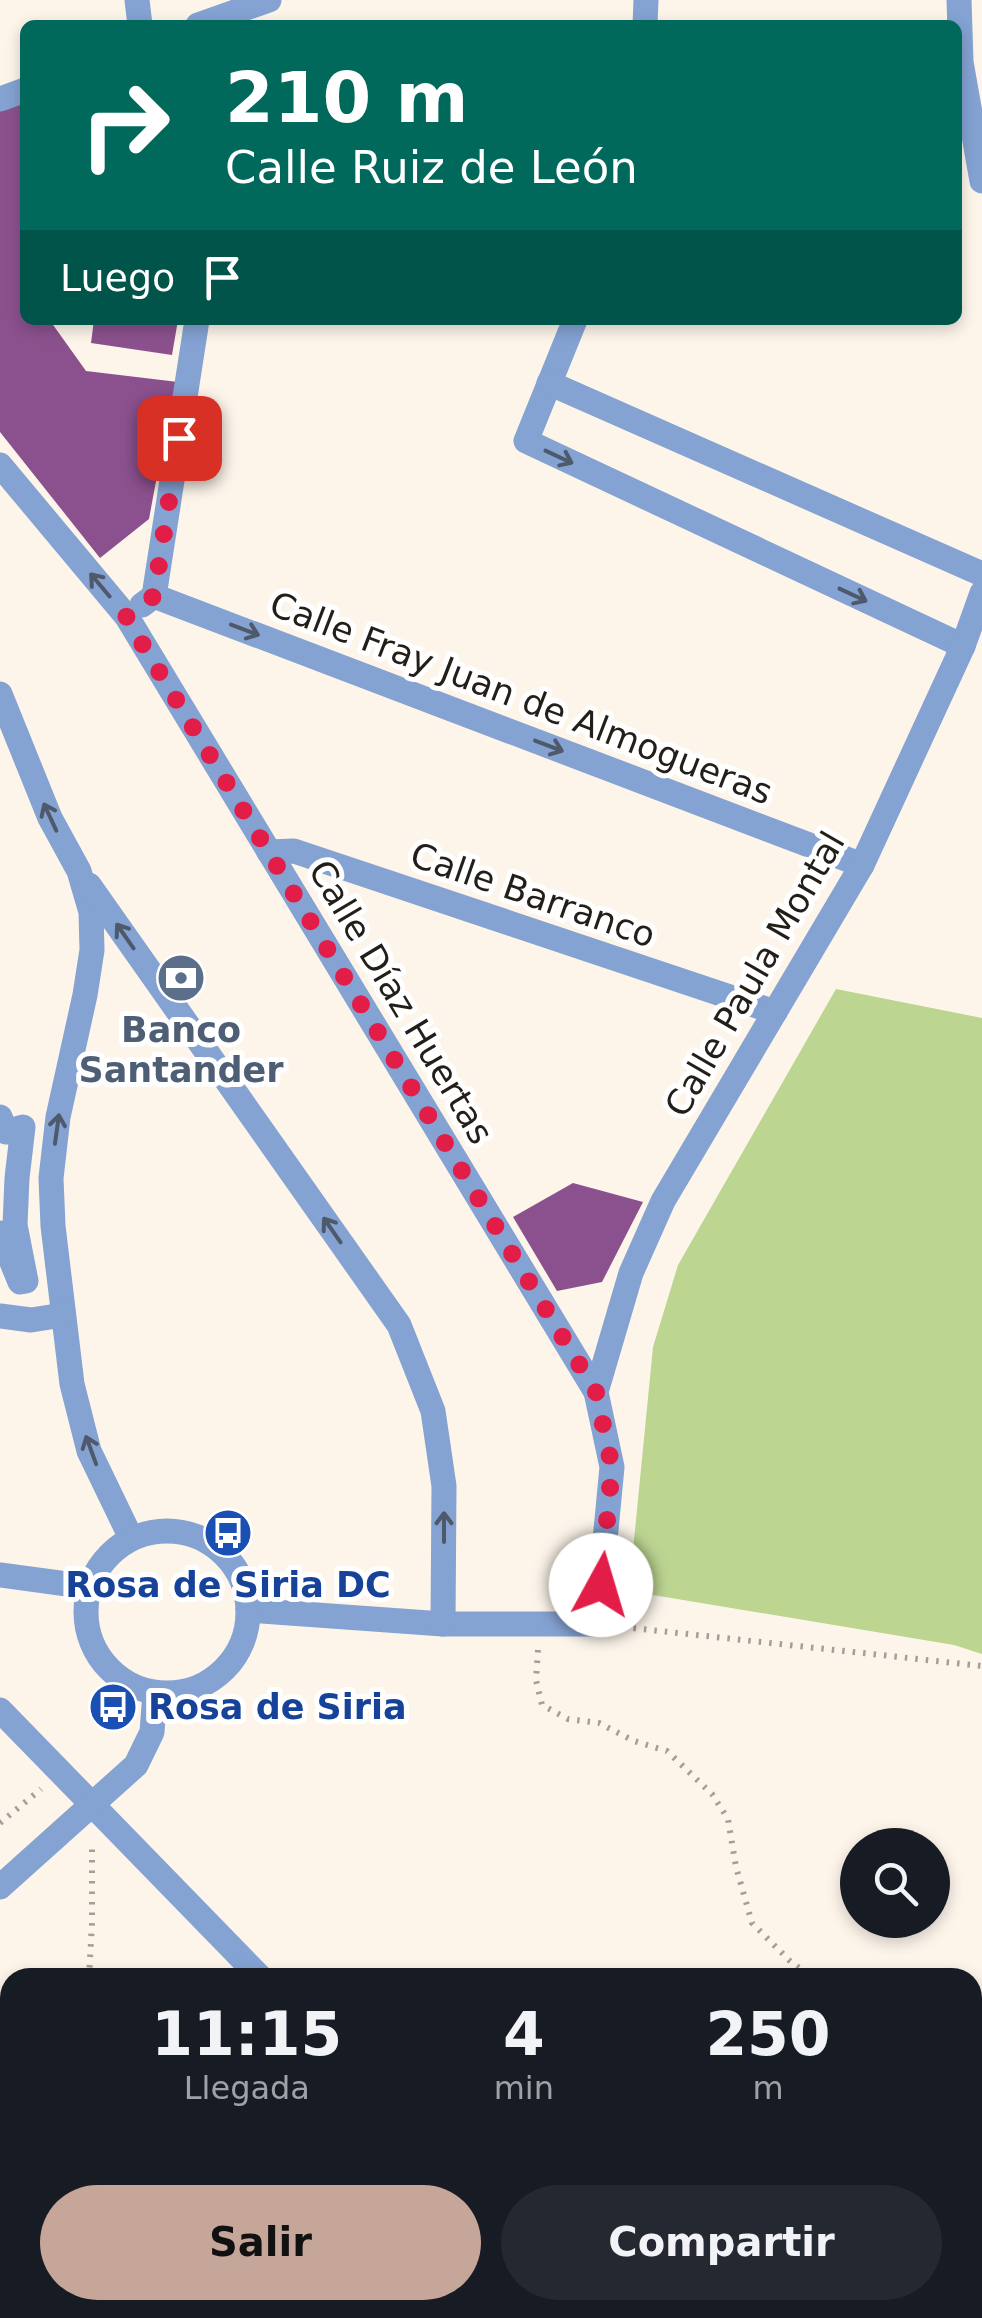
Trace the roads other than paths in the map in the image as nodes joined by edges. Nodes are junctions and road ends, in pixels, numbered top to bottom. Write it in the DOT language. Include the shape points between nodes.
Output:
graph roads {
  1 [pos="270,0"];
  2 [pos="233,18"];
  3 [pos="962,68"];
  4 [pos="982,181"];
  5 [pos="196,325"];
  6 [pos="572,325"];
  7 [pos="549,383"];
  8 [pos="0,465"];
  9 [pos="982,574"];
  10 [pos="982,593"];
  11 [pos="154,596"];
  12 [pos="126,617"];
  13 [pos="963,646"];
  14 [pos="0,694"];
  15 [pos="269,852"];
  16 [pos="862,865"];
  17 [pos="79,870"];
  18 [pos="774,1012"];
  19 [pos="0,1117"];
  20 [pos="0,1145"];
  21 [pos="16,1178"];
  22 [pos="50,1178"];
  23 [pos="0,1233"];
  24 [pos="64,1315"];
  25 [pos="0,1316"];
  26 [pos="596,1392"];
  27 [pos="132,1538"];
  28 [pos="0,1576"];
  29 [pos="90,1586"];
  30 [pos="248,1610"];
  31 [pos="443,1624"];
  32 [pos="155,1693"];
  33 [pos="0,1710"];
  34 [pos="92,1806"];
  35 [pos="0,1887"];
  36 [pos="251,1968"];
  1 -- 2 [label="street"];
  3 -- 4 [label="street"];
  5 -- 11 [label="street"];
  6 -- 7 [label="street"];
  7 -- 9 [label="street"];
  7 -- 13 [label="street, one-way" via="526,442"];
  12 -- 8 [label="street, Calle Díaz Huertas, one-way"];
  10 -- 13 [label="street, Calle Paula Montal"];
  11 -- 12 [label="street"];
  11 -- 16 [label="street, Calle Fray Juan de Almogueras, one-way"];
  12 -- 15 [label="street, Calle Díaz Huertas"];
  13 -- 16 [label="street, Calle Paula Montal"];
  17 -- 14 [label="street, one-way" via="50,818"];
  15 -- 18 [label="street, Calle Barranco" via="294,852"];
  15 -- 26 [label="street, Calle Díaz Huertas"];
  16 -- 18 [label="street, Calle Paula Montal"];
  22 -- 17 [label="street, one-way" via="92,950 91,912"];
  31 -- 17 [label="street, one-way" via="444,1486 433,1411 399,1325"];
  18 -- 26 [label="street, Calle Paula Montal" via="662,1201"];
  19 -- 21 [label="street" via="6,1132 22,1127"];
  20 -- 21 [label="street"];
  21 -- 22 [label="street"];
  21 -- 23 [label="street" via="14,1225 26,1281 20,1282"];
  22 -- 24 [label="street"];
  24 -- 25 [label="street"];
  27 -- 24 [label="street, one-way" via="90,1450 72,1384"];
  26 -- 31 [label="street, Calle Díaz Huertas" via="612,1467 597,1624"];
  27 -- 29 [label="street" via="106,1558"];
  27 -- 30 [label="street" via="162,1530 194,1536 222,1552 241,1578"];
  28 -- 29 [label="street"];
  29 -- 32 [label="street" via="86,1622 97,1655 122,1681"];
  30 -- 31 [label="street"];
  30 -- 32 [label="street" via="242,1645 221,1674 190,1690"];
  32 -- 34 [label="street" via="152,1732 136,1765"];
  33 -- 34 [label="street"];
  34 -- 35 [label="street"];
  34 -- 36 [label="street"];
}
